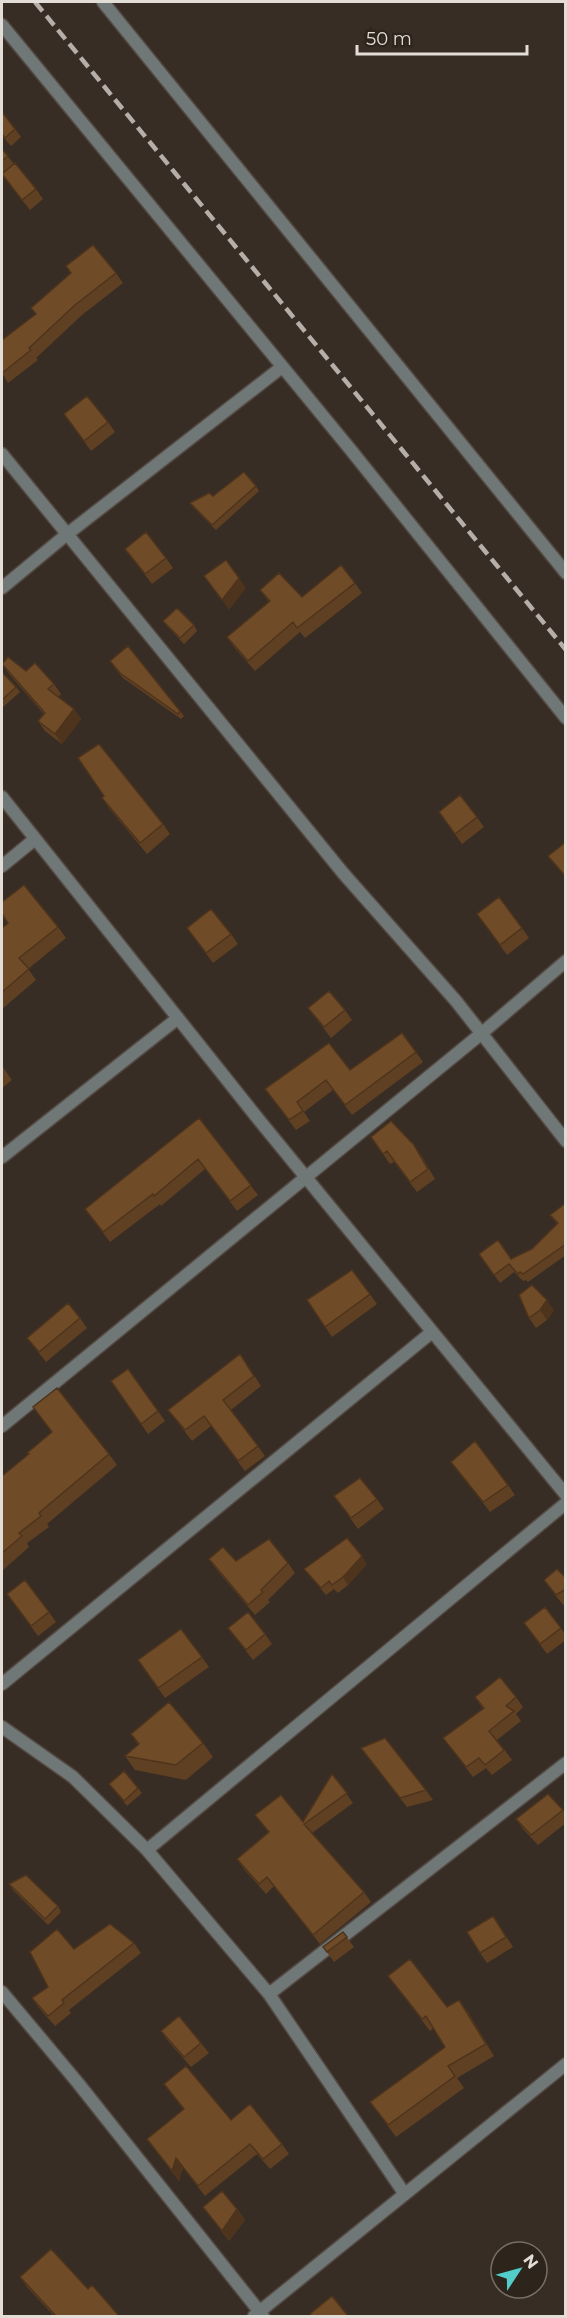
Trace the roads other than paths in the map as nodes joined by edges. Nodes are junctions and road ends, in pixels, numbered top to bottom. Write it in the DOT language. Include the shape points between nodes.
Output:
graph roads {
  1 [pos="103,2"];
  2 [pos="2,25"];
  3 [pos="282,367"];
  4 [pos="2,454"];
  5 [pos="66,535"];
  6 [pos="566,573"];
  7 [pos="2,588"];
  8 [pos="566,718"];
  9 [pos="2,797"];
  10 [pos="35,839"];
  11 [pos="2,866"];
  12 [pos="566,961"];
  13 [pos="178,1018"];
  14 [pos="482,1033"];
  15 [pos="566,1141"];
  16 [pos="2,1157"];
  17 [pos="305,1176"];
  18 [pos="432,1332"];
  19 [pos="2,1426"];
  20 [pos="566,1495"];
  21 [pos="566,1503"];
  22 [pos="2,1684"];
  23 [pos="2,1727"];
  24 [pos="566,1763"];
  25 [pos="147,1850"];
  26 [pos="2,1992"];
  27 [pos="269,1994"];
  28 [pos="566,2064"];
  29 [pos="404,2193"];
  30 [pos="258,2315"];
  1 -- 6 [label="street"];
  2 -- 3 [label="street"];
  3 -- 5 [label="street"];
  3 -- 8 [label="street"];
  4 -- 5 [label="street"];
  5 -- 7 [label="street"];
  5 -- 14 [label="street" via="343,873"];
  9 -- 10 [label="street"];
  10 -- 11 [label="street"];
  10 -- 13 [label="street"];
  12 -- 14 [label="street"];
  13 -- 16 [label="street"];
  13 -- 17 [label="street"];
  14 -- 15 [label="street"];
  14 -- 17 [label="street"];
  17 -- 18 [label="street"];
  17 -- 19 [label="street"];
  18 -- 20 [label="street"];
  18 -- 22 [label="street"];
  21 -- 25 [label="street"];
  23 -- 25 [label="street" via="73,1777"];
  24 -- 27 [label="street"];
  25 -- 27 [label="street"];
  26 -- 30 [label="street"];
  27 -- 29 [label="street"];
  28 -- 29 [label="street"];
  29 -- 30 [label="street"];
}
